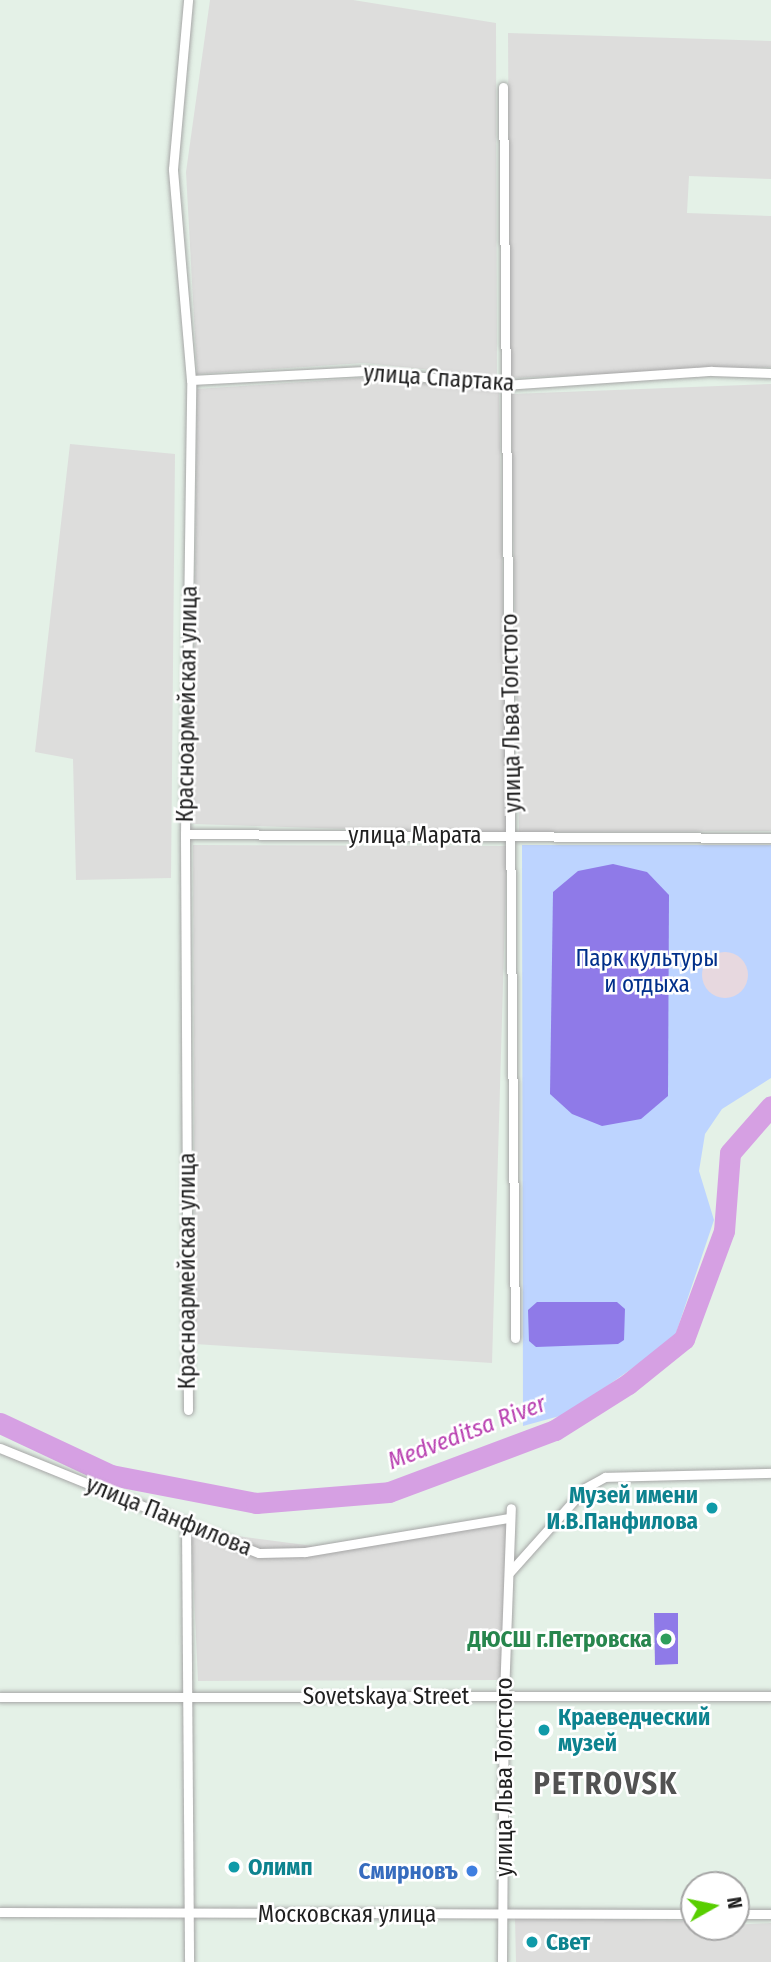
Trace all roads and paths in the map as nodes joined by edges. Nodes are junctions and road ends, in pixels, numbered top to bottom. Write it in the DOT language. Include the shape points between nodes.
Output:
graph roads {
  1 [pos="188,0"];
  2 [pos="503,87"];
  3 [pos="771,373"];
  4 [pos="191,380"];
  5 [pos="504,385"];
  6 [pos="185,834"];
  7 [pos="513,835"];
  8 [pos="771,838"];
  9 [pos="515,1338"];
  10 [pos="188,1410"];
  11 [pos="0,1448"];
  12 [pos="771,1473"];
  13 [pos="510,1513"];
  14 [pos="186,1522"];
  15 [pos="509,1573"];
  16 [pos="504,1695"];
  17 [pos="189,1696"];
  18 [pos="771,1696"];
  19 [pos="0,1697"];
  20 [pos="0,1913"];
  21 [pos="188,1914"];
  22 [pos="503,1914"];
  23 [pos="680,1914"];
  24 [pos="750,1914"];
  25 [pos="771,1914"];
  26 [pos="189,1962"];
  27 [pos="502,1962"];
  1 -- 4 [label="street, Красноармейская улица" via="173,169"];
  2 -- 5 [label="street, улица Льва Толстого"];
  3 -- 5 [label="street, улица Спартака" via="712,371"];
  4 -- 5 [label="street, улица Спартака" via="365,371"];
  4 -- 6 [label="street, Красноармейская улица"];
  5 -- 7 [label="street, улица Льва Толстого"];
  6 -- 7 [label="street, улица Марата"];
  6 -- 10 [label="street, Красноармейская улица"];
  7 -- 8 [label="street, улица Марата"];
  7 -- 9 [label="street, улица Льва Толстого"];
  11 -- 14 [label="street, улица Панфилова"];
  12 -- 15 [label="street" via="605,1477 585,1488"];
  13 -- 14 [label="street, улица Панфилова" via="305,1552 259,1553"];
  13 -- 15 [label="street, улица Льва Толстого"];
  14 -- 17 [label="street"];
  15 -- 16 [label="street, улица Льва Толстого"];
  16 -- 17 [label="street, Sovetskaya Street"];
  16 -- 18 [label="street, Sovetskaya Street"];
  16 -- 22 [label="street, улица Льва Толстого"];
  17 -- 19 [label="street, Sovetskaya Street"];
  17 -- 21 [label="street"];
  20 -- 21 [label="street, Московская улица"];
  21 -- 22 [label="street, Московская улица"];
  21 -- 26 [label="street"];
  22 -- 23 [label="street, Московская улица"];
  22 -- 27 [label="street, улица Льва Толстого"];
  24 -- 25 [label="street"];
}
